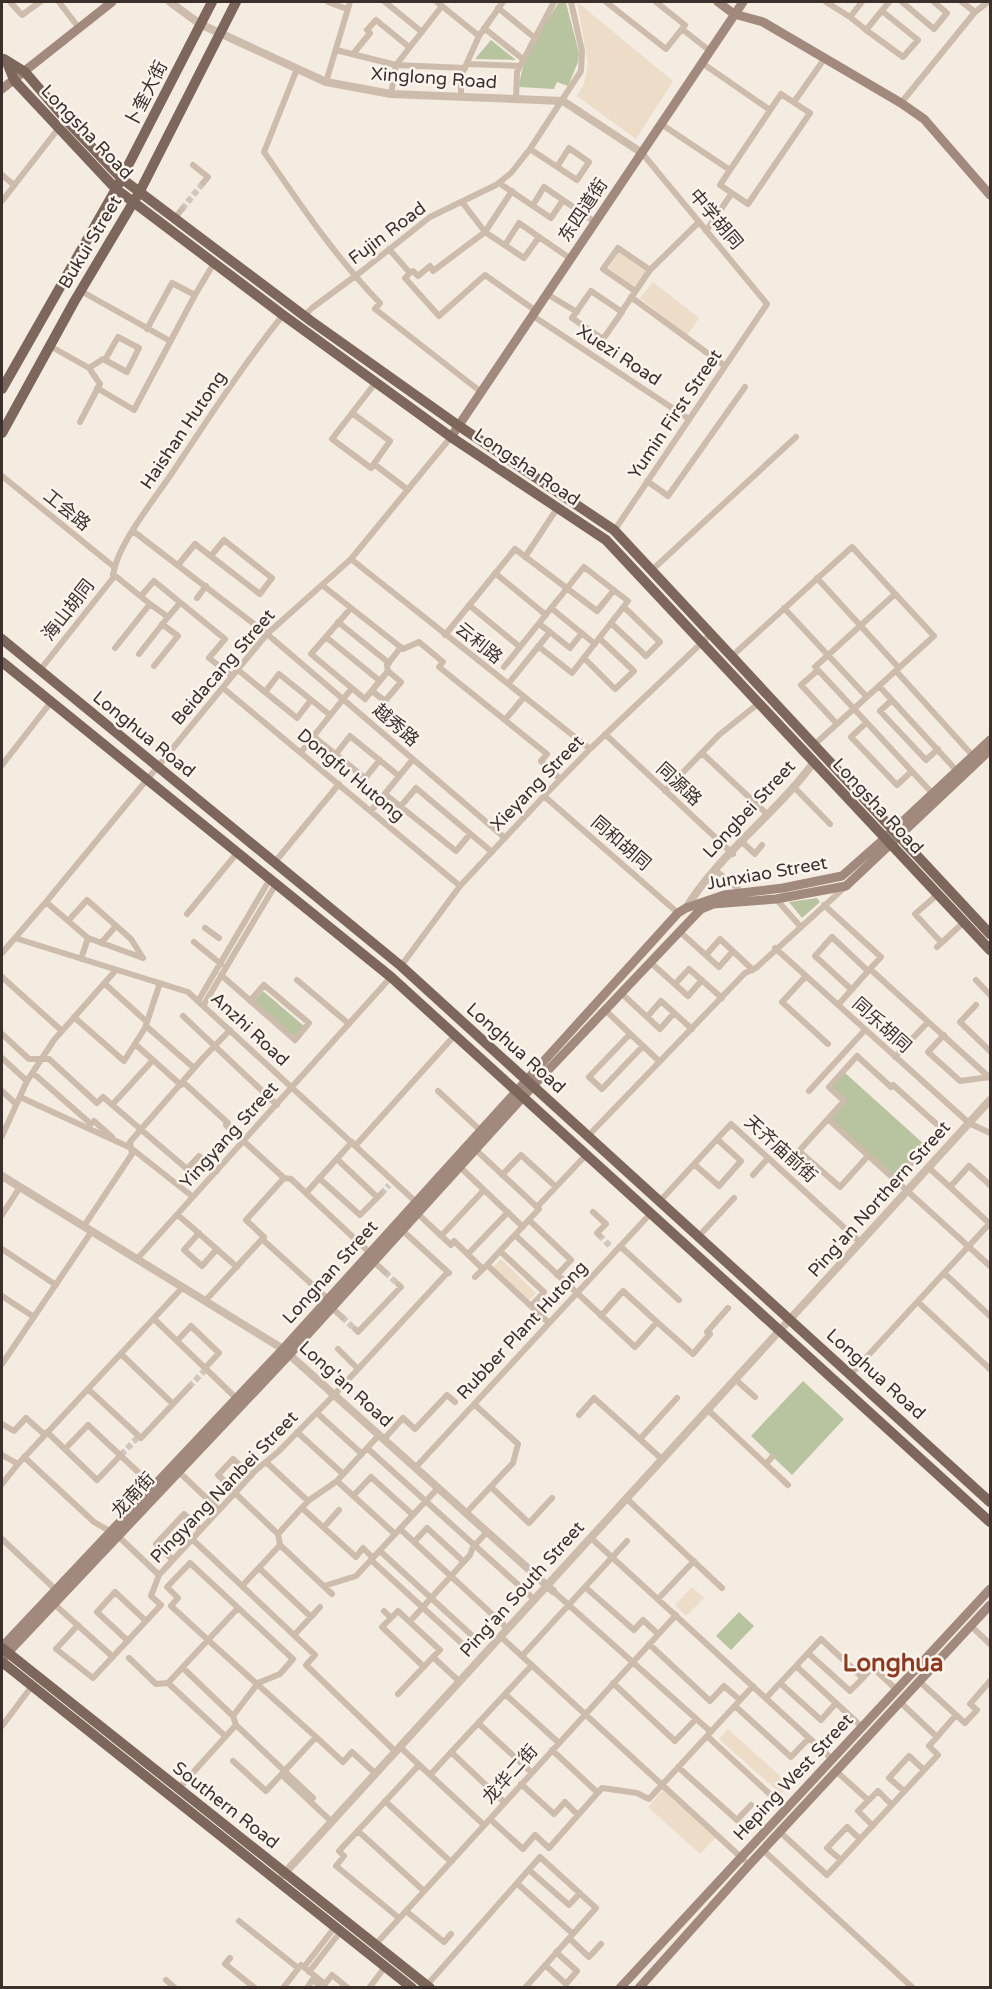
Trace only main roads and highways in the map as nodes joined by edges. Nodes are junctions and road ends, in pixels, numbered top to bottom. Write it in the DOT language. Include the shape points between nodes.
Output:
graph roads {
  1 [pos="112,2"];
  2 [pos="212,2"];
  3 [pos="236,2"];
  4 [pos="718,2"];
  5 [pos="743,2"];
  6 [pos="734,14"];
  7 [pos="4,58"];
  8 [pos="25,72"];
  9 [pos="2,78"];
  10 [pos="14,80"];
  11 [pos="2,89"];
  12 [pos="121,178"];
  13 [pos="116,189"];
  14 [pos="140,191"];
  15 [pos="990,195"];
  16 [pos="133,201"];
  17 [pos="2,389"];
  18 [pos="459,426"];
  19 [pos="2,433"];
  20 [pos="451,437"];
  21 [pos="2,639"];
  22 [pos="2,662"];
  23 [pos="990,740"];
  24 [pos="990,750"];
  25 [pos="892,837"];
  26 [pos="685,909"];
  27 [pos="691,919"];
  28 [pos="990,934"];
  29 [pos="990,950"];
  30 [pos="529,1083"];
  31 [pos="519,1094"];
  32 [pos="372,1257"];
  33 [pos="286,1352"];
  34 [pos="990,1502"];
  35 [pos="990,1522"];
  36 [pos="114,1534"];
  37 [pos="990,1589"];
  38 [pos="990,1605"];
  39 [pos="3,1654"];
  40 [pos="281,1877"];
  41 [pos="370,1950"];
  42 [pos="429,1986"];
  43 [pos="412,1988"];
  44 [pos="620,1988"];
  45 [pos="639,1988"];
  1 -- 8 [label="main road"];
  2 -- 12 [label="main road, 卜奎大街"];
  3 -- 14 [label="main road, Bukui Street"];
  4 -- 6 [label="main road"];
  5 -- 6 [label="main road, 东四道街"];
  6 -- 15 [label="main road" via="763,22 924,119"];
  6 -- 18 [label="main road, 东四道街"];
  7 -- 8 [label="main road, Longsha Road"];
  7 -- 9 [label="main road"];
  7 -- 10 [label="main road, Longsha Road"];
  8 -- 10 [label="main road"];
  8 -- 12 [label="main road, Longsha Road"];
  10 -- 11 [label="main road"];
  10 -- 13 [label="main road, Longsha Road"];
  12 -- 13 [label="main road, 卜奎大街"];
  12 -- 14 [label="main road, Longsha Road"];
  13 -- 16 [label="main road, Longsha Road"];
  13 -- 17 [label="main road, 卜奎大街"];
  14 -- 16 [label="main road, Bukui Street"];
  14 -- 18 [label="main road, Longsha Road" via="304,316"];
  16 -- 19 [label="main road, Bukui Street"];
  16 -- 20 [label="main road, Longsha Road"];
  18 -- 20 [label="main road, 东四道街"];
  18 -- 25 [label="main road, Longsha Road" via="614,530 815,744"];
  20 -- 25 [label="main road, Longsha Road" via="606,540 814,762"];
  21 -- 30 [label="main road, Longhua Road" via="401,966"];
  22 -- 31 [label="main road, Longhua Road" via="391,977"];
  23 -- 25 [label="main road, Junxiao Street"];
  24 -- 25 [label="main road, Junxiao Street"];
  25 -- 26 [label="main road, Junxiao Street" via="842,876 724,895"];
  25 -- 27 [label="main road, Junxiao Street" via="846,886 776,899 714,904"];
  25 -- 28 [label="main road, Longsha Road"];
  25 -- 29 [label="main road, Longsha Road"];
  26 -- 30 [label="main road, Longnan Street"];
  27 -- 30 [label="main road, Longnan Street"];
  30 -- 31 [label="main road, Longnan Street"];
  30 -- 34 [label="main road, Longhua Road"];
  31 -- 32 [label="main road, Longnan Street" via="480,1130"];
  31 -- 32 [label="main road, Longnan Street" via="476,1150 402,1231"];
  31 -- 35 [label="main road, Longhua Road"];
  32 -- 33 [label="main road, Longnan Street"];
  33 -- 36 [label="main road, 龙南街" via="178,1472"];
  33 -- 36 [label="main road, Longnan Street" via="236,1398 153,1486"];
  36 -- 39 [label="main road, 龙南街" via="54,1604"];
  36 -- 39 [label="main road, Longnan Street" via="56,1590"];
  37 -- 44 [label="main road, Heping West Street"];
  38 -- 45 [label="main road, Heping West Street"];
  39 -- 40 [label="main road, Southern Road" via="179,1788"];
  39 -- 40 [label="main road, Southern Road" via="32,1686"];
  40 -- 41 [label="main road, Southern Road"];
  40 -- 41 [label="main road, Southern Road" via="338,1929"];
  41 -- 42 [label="main road, Southern Road"];
  41 -- 43 [label="main road, Southern Road"];
}
